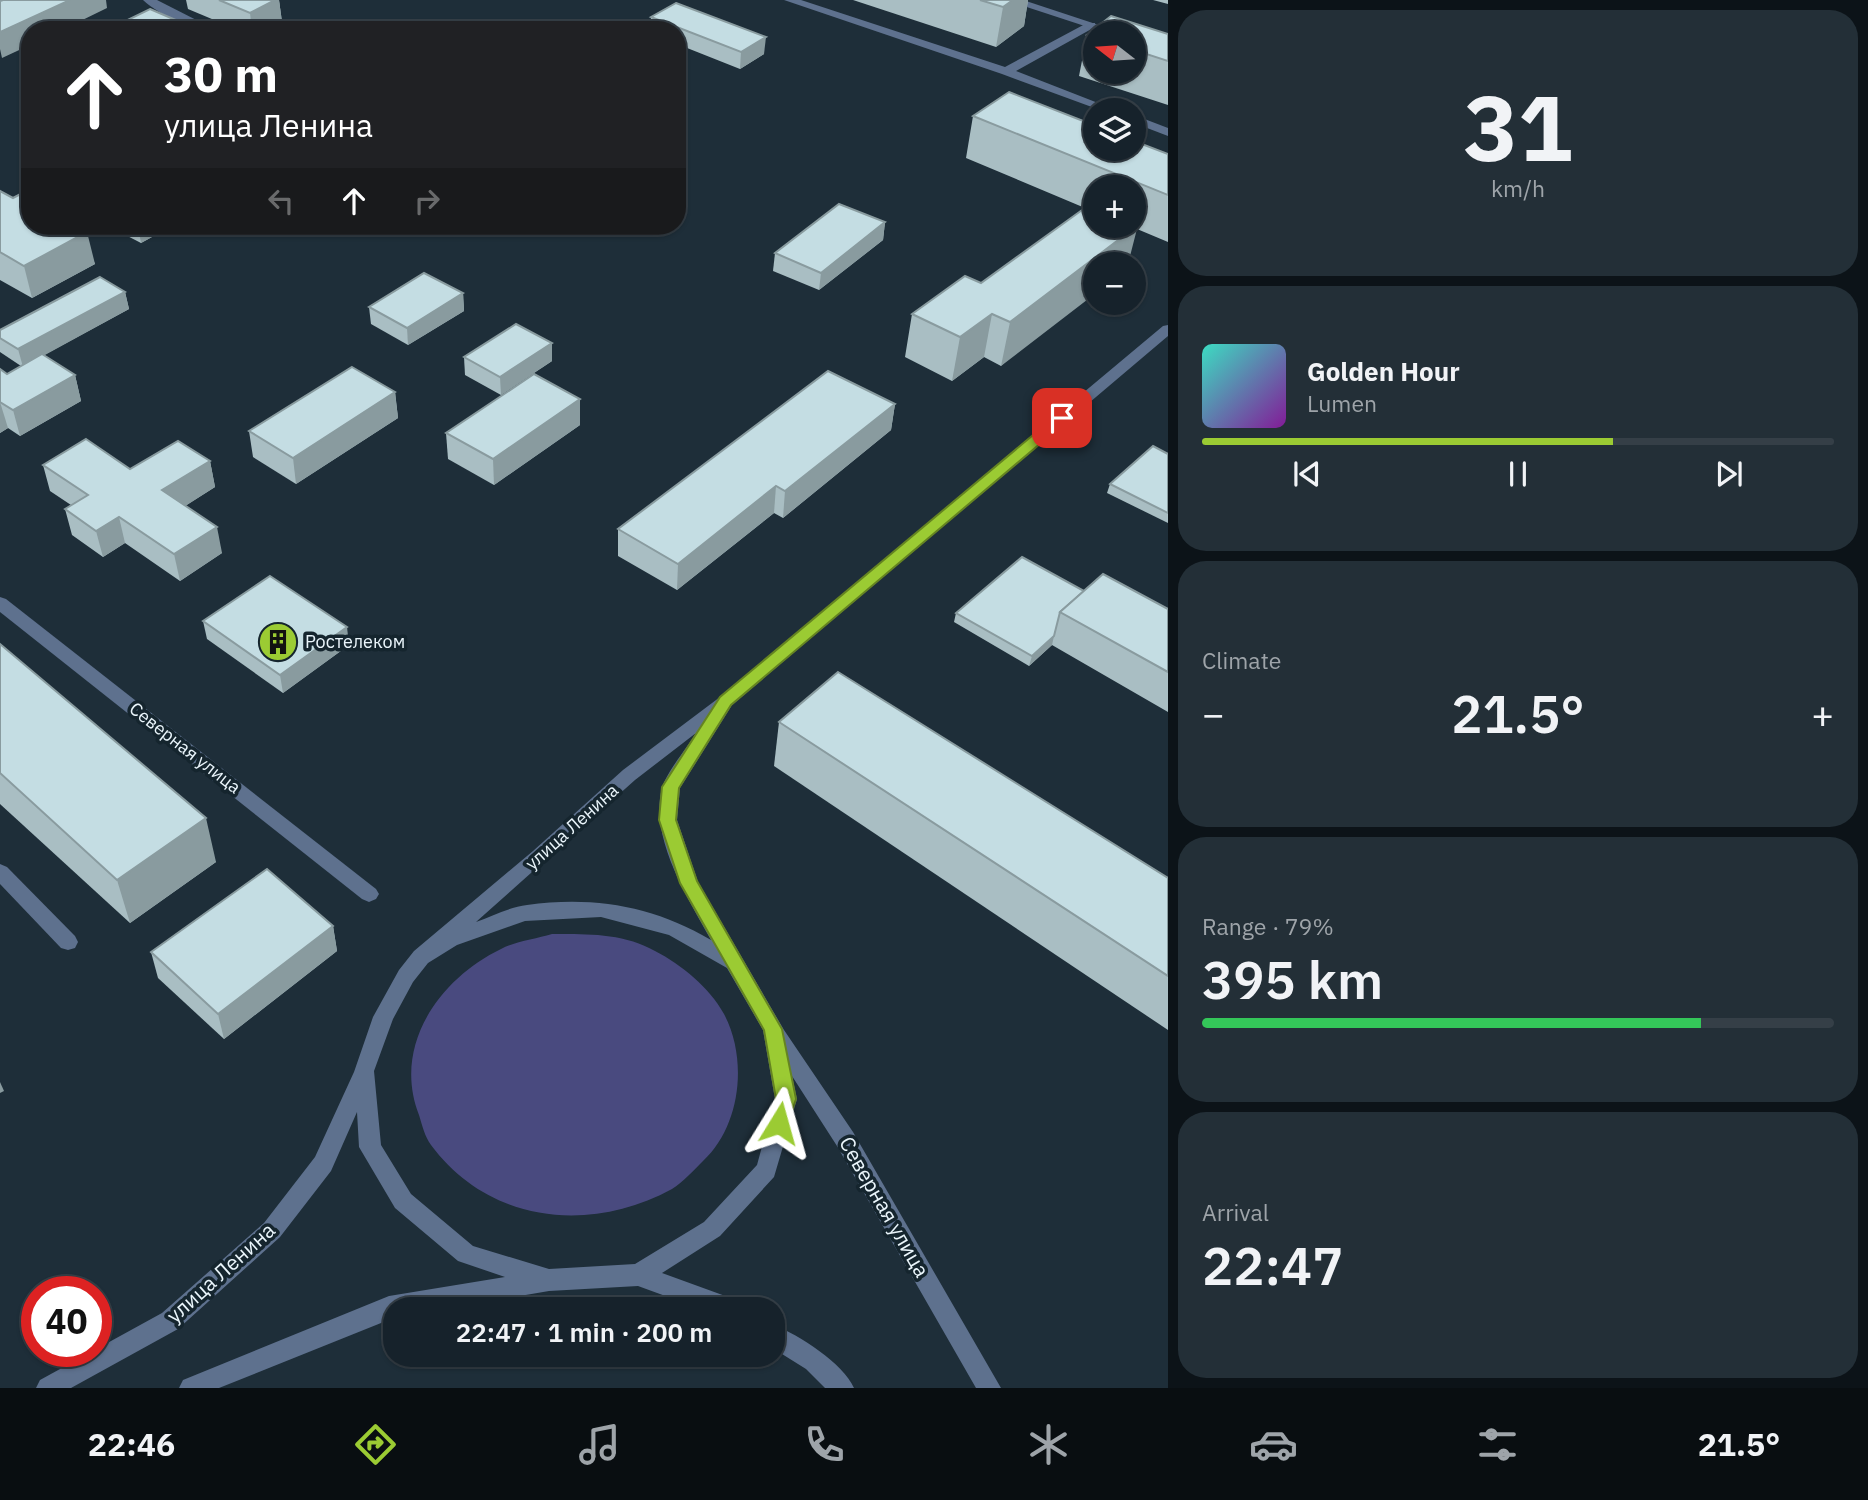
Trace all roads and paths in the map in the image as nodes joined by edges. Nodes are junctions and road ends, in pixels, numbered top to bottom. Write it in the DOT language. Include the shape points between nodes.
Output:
graph roads {
  1 [pos="149,0"];
  2 [pos="790,0"];
  3 [pos="1012,0"];
  4 [pos="188,21"];
  5 [pos="1083,22"];
  6 [pos="1083,29"];
  7 [pos="1006,71"];
  8 [pos="1083,100"];
  9 [pos="1146,124"];
  10 [pos="1168,132"];
  11 [pos="1168,329"];
  12 [pos="0,603"];
  13 [pos="726,701"];
  14 [pos="0,872"];
  15 [pos="369,894"];
  16 [pos="68,942"];
  17 [pos="421,957"];
  18 [pos="736,963"];
  19 [pos="773,1029"];
  20 [pos="364,1071"];
  21 [pos="638,1275"];
  22 [pos="550,1280"];
  23 [pos="698,1297"];
  24 [pos="785,1343"];
  25 [pos="48,1388"];
  26 [pos="191,1388"];
  27 [pos="842,1388"];
  28 [pos="989,1388"];
  1 -- 4 [label="street"];
  2 -- 7 [label="street"];
  3 -- 5 [label="street"];
  6 -- 7 [label="street"];
  7 -- 8 [label="street"];
  9 -- 10 [label="street"];
  11 -- 13 [label="street, улица Ленина"];
  12 -- 15 [label="street, Северная улица"];
  13 -- 17 [label="street, улица Ленина" via="629,775"];
  13 -- 18 [label="street, улица Ленина" via="671,787 668,820 689,883"];
  14 -- 16 [label="street"];
  17 -- 18 [label="street" via="450,939 525,913 601,909 674,928"];
  17 -- 20 [label="street, улица Ленина" via="383,1017"];
  18 -- 19 [label="street, улица Ленина"];
  19 -- 21 [label="street" via="786,1099 766,1170 712,1229"];
  19 -- 28 [label="street, Северная улица" via="845,1139"];
  20 -- 22 [label="street" via="370,1147 403,1201 466,1254"];
  20 -- 25 [label="street, улица Ленина" via="323,1164 272,1230 170,1321"];
  21 -- 22 [label="street"];
  21 -- 23 [label="street"];
  22 -- 26 [label="street" via="389,1307"];
  24 -- 27 [label="street" via="814,1361"];
}
